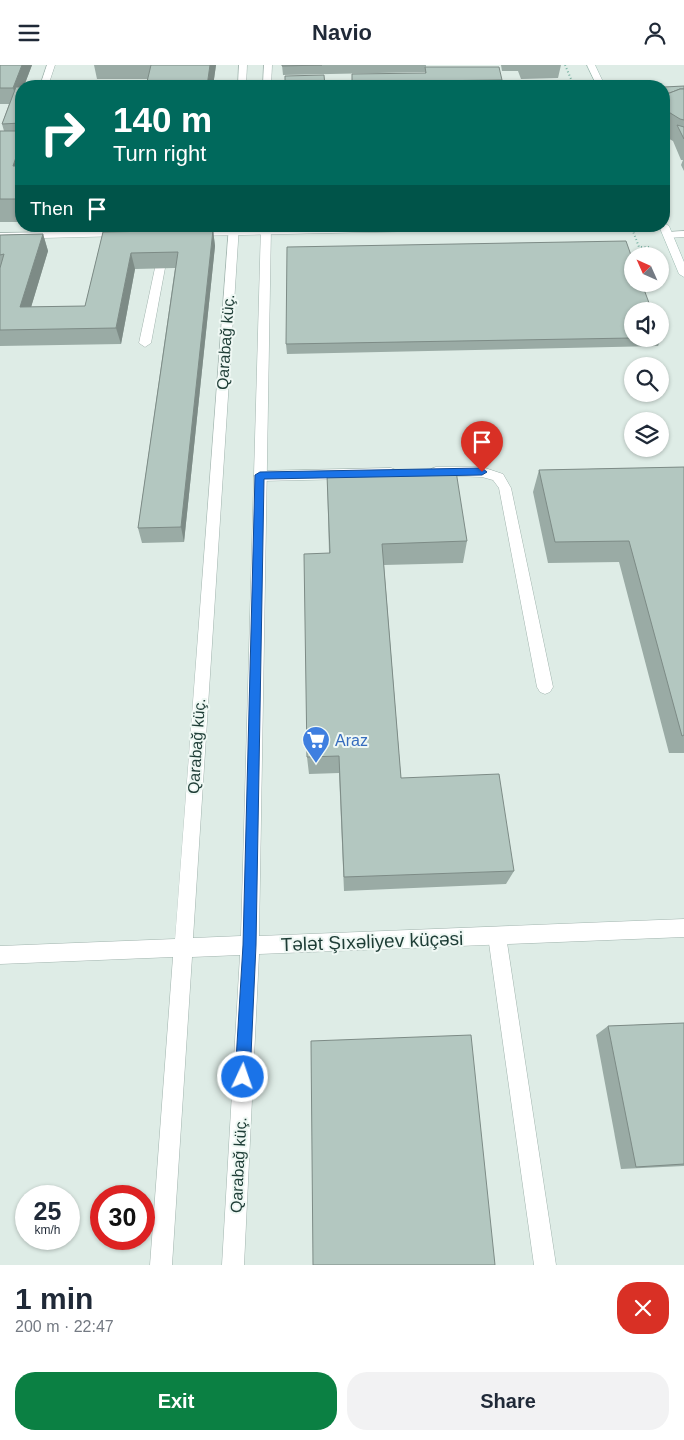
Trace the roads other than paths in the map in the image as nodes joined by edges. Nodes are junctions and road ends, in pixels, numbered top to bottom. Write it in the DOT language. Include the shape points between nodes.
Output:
graph roads {
  1 [pos="51,65"];
  2 [pos="243,65"];
  3 [pos="268,65"];
  4 [pos="591,65"];
  5 [pos="46,80"];
  6 [pos="242,80"];
  7 [pos="268,80"];
  8 [pos="598,80"];
  9 [pos="670,231"];
  10 [pos="196,232"];
  11 [pos="234,232"];
  12 [pos="265,232"];
  13 [pos="667,232"];
  14 [pos="183,233"];
  15 [pos="127,234"];
  16 [pos="684,234"];
  17 [pos="0,236"];
  18 [pos="160,268"];
  19 [pos="684,274"];
  20 [pos="145,343"];
  21 [pos="404,473"];
  22 [pos="424,473"];
  23 [pos="260,475"];
  24 [pos="545,687"];
  25 [pos="684,928"];
  26 [pos="497,936"];
  27 [pos="250,945"];
  28 [pos="182,947"];
  29 [pos="0,955"];
  30 [pos="161,1265"];
  31 [pos="233,1265"];
  32 [pos="545,1265"];
  1 -- 5 [label="street"];
  2 -- 6 [label="street"];
  3 -- 7 [label="street"];
  4 -- 8 [label="street"];
  9 -- 16 [label="street"];
  10 -- 14 [label="street"];
  11 -- 28 [label="street, Qarabağ küç."];
  12 -- 23 [label="street, Qarabağ küç."];
  13 -- 19 [label="street"];
  15 -- 17 [label="street"];
  18 -- 20 [label="street"];
  21 -- 23 [label="street"];
  22 -- 24 [label="street" via="482,472 498,477 505,488"];
  23 -- 27 [label="street, Qarabağ küç."];
  25 -- 26 [label="street, Tələt Şıxəliyev küçəsi"];
  26 -- 27 [label="street, Tələt Şıxəliyev küçəsi"];
  26 -- 32 [label="street"];
  27 -- 28 [label="street, Tələt Şıxəliyev küçəsi"];
  27 -- 31 [label="street, Qarabağ küç."];
  28 -- 29 [label="street, Tələt Şıxəliyev küçəsi"];
  28 -- 30 [label="street, Qarabağ küç."];
}
